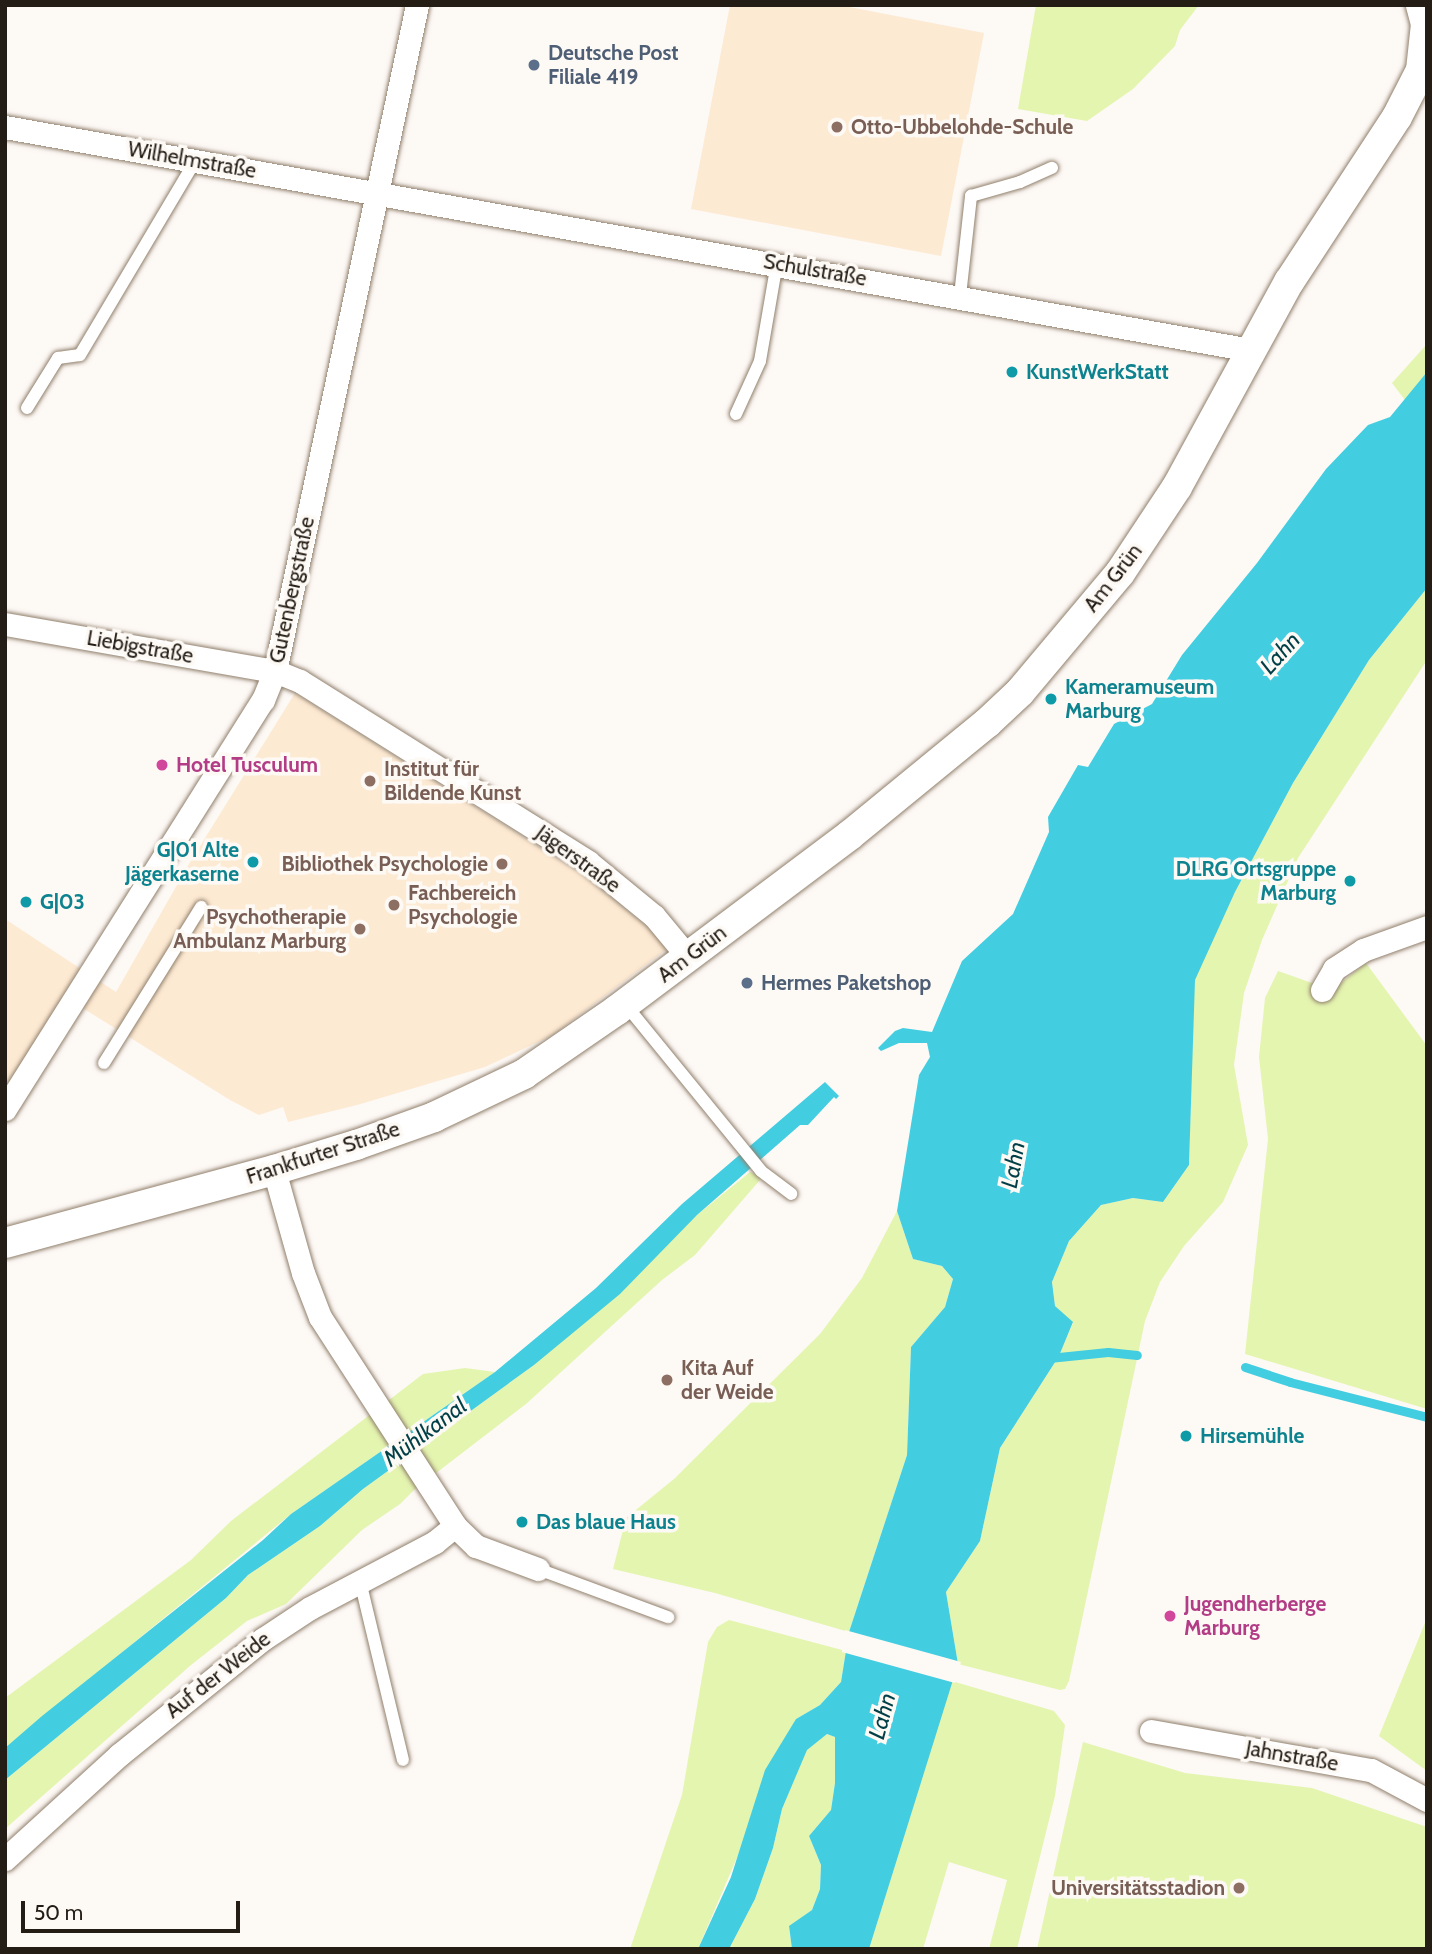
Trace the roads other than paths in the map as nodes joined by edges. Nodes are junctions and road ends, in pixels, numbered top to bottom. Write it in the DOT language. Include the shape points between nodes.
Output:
graph roads {
  1 [pos="417,5"];
  2 [pos="1421,5"];
  3 [pos="5,127"];
  4 [pos="195,161"];
  5 [pos="1052,167"];
  6 [pos="378,194"];
  7 [pos="777,264"];
  8 [pos="960,296"];
  9 [pos="1251,350"];
  10 [pos="27,408"];
  11 [pos="736,414"];
  12 [pos="5,624"];
  13 [pos="275,671"];
  14 [pos="201,907"];
  15 [pos="1427,927"];
  16 [pos="688,957"];
  17 [pos="1322,990"];
  18 [pos="621,1007"];
  19 [pos="104,1063"];
  20 [pos="5,1108"];
  21 [pos="274,1170"];
  22 [pos="791,1194"];
  23 [pos="5,1243"];
  24 [pos="455,1526"];
  25 [pos="538,1569"];
  26 [pos="360,1581"];
  27 [pos="668,1617"];
  28 [pos="1151,1731"];
  29 [pos="403,1760"];
  30 [pos="1427,1800"];
  31 [pos="5,1859"];
  1 -- 6 [label="street, Gutenbergstraße"];
  2 -- 9 [label="street, Am Grün" via="1426,24 1421,70 1397,117 1309,249"];
  3 -- 4 [label="street, Wilhelmstraße"];
  4 -- 6 [label="street, Wilhelmstraße"];
  4 -- 10 [label="lane" via="80,355 58,358"];
  5 -- 8 [label="lane" via="971,196"];
  6 -- 7 [label="street, Schulstraße"];
  6 -- 13 [label="street, Gutenbergstraße"];
  7 -- 8 [label="street, Schulstraße"];
  7 -- 11 [label="lane" via="760,361"];
  8 -- 9 [label="street, Schulstraße"];
  9 -- 16 [label="street, Am Grün" via="1151,529 1020,692 850,835"];
  12 -- 13 [label="street, Liebigstraße"];
  13 -- 16 [label="street, Jägerstraße" via="300,681 588,862 654,916"];
  13 -- 20 [label="street, Gutenbergstraße" via="262,700"];
  14 -- 19 [label="lane"];
  15 -- 17 [label="street" via="1363,950 1334,969"];
  16 -- 18 [label="street, Am Grün"];
  18 -- 21 [label="street, Frankfurter Straße" via="524,1074 435,1117"];
  18 -- 22 [label="lane" via="761,1171"];
  21 -- 23 [label="street, Frankfurter Straße"];
  21 -- 24 [label="street" via="320,1317"];
  24 -- 25 [label="street" via="476,1545"];
  24 -- 26 [label="street, Auf der Weide" via="435,1542"];
  25 -- 27 [label="lane"];
  26 -- 29 [label="lane"];
  26 -- 31 [label="street, Auf der Weide" via="263,1639 119,1755"];
  28 -- 30 [label="street, Jahnstraße" via="1371,1770"];
}
